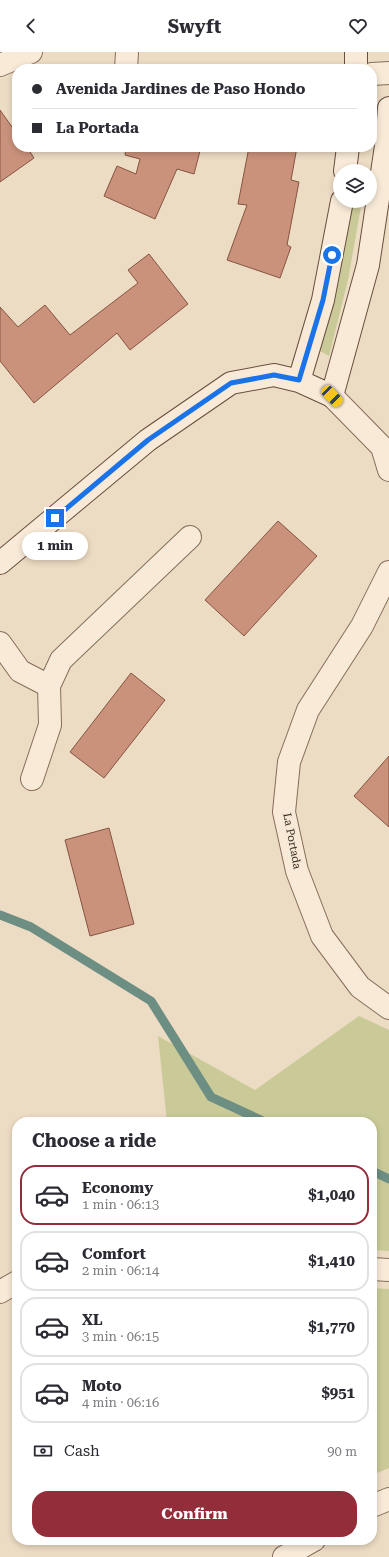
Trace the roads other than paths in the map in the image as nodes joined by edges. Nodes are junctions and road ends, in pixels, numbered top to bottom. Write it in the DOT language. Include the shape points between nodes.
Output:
graph roads {
  1 [pos="31,52"];
  2 [pos="127,52"];
  3 [pos="356,52"];
  4 [pos="126,64"];
  5 [pos="356,64"];
  6 [pos="0,65"];
  7 [pos="389,73"];
  8 [pos="377,74"];
  9 [pos="389,108"];
  10 [pos="347,152"];
  11 [pos="346,164"];
  12 [pos="341,208"];
  13 [pos="299,380"];
  14 [pos="332,396"];
  15 [pos="389,470"];
  16 [pos="190,537"];
  17 [pos="0,562"];
  18 [pos="389,572"];
  19 [pos="0,643"];
  20 [pos="50,686"];
  21 [pos="32,779"];
  22 [pos="389,1008"];
  23 [pos="377,1269"];
  24 [pos="389,1270"];
  25 [pos="12,1285"];
  26 [pos="0,1292"];
  27 [pos="389,1498"];
  28 [pos="377,1504"];
  29 [pos="305,1545"];
  30 [pos="284,1557"];
  1 -- 6 [label="street"];
  2 -- 4 [label="street"];
  3 -- 5 [label="street"];
  7 -- 8 [label="street"];
  9 -- 14 [label="street" via="386,146 368,266"];
  10 -- 11 [label="street"];
  12 -- 13 [label="street" via="323,300"];
  13 -- 14 [label="street"];
  13 -- 17 [label="street" via="274,375 231,383 148,440"];
  14 -- 15 [label="street" via="382,447"];
  16 -- 20 [label="street" via="61,660"];
  18 -- 22 [label="street, La Portada" via="362,626 308,710 289,762 284,812 297,871 322,936 360,987"];
  19 -- 20 [label="street" via="20,671"];
  20 -- 21 [label="street" via="50,725"];
  23 -- 24 [label="street"];
  25 -- 26 [label="street"];
  27 -- 28 [label="street"];
  29 -- 30 [label="street"];
}
